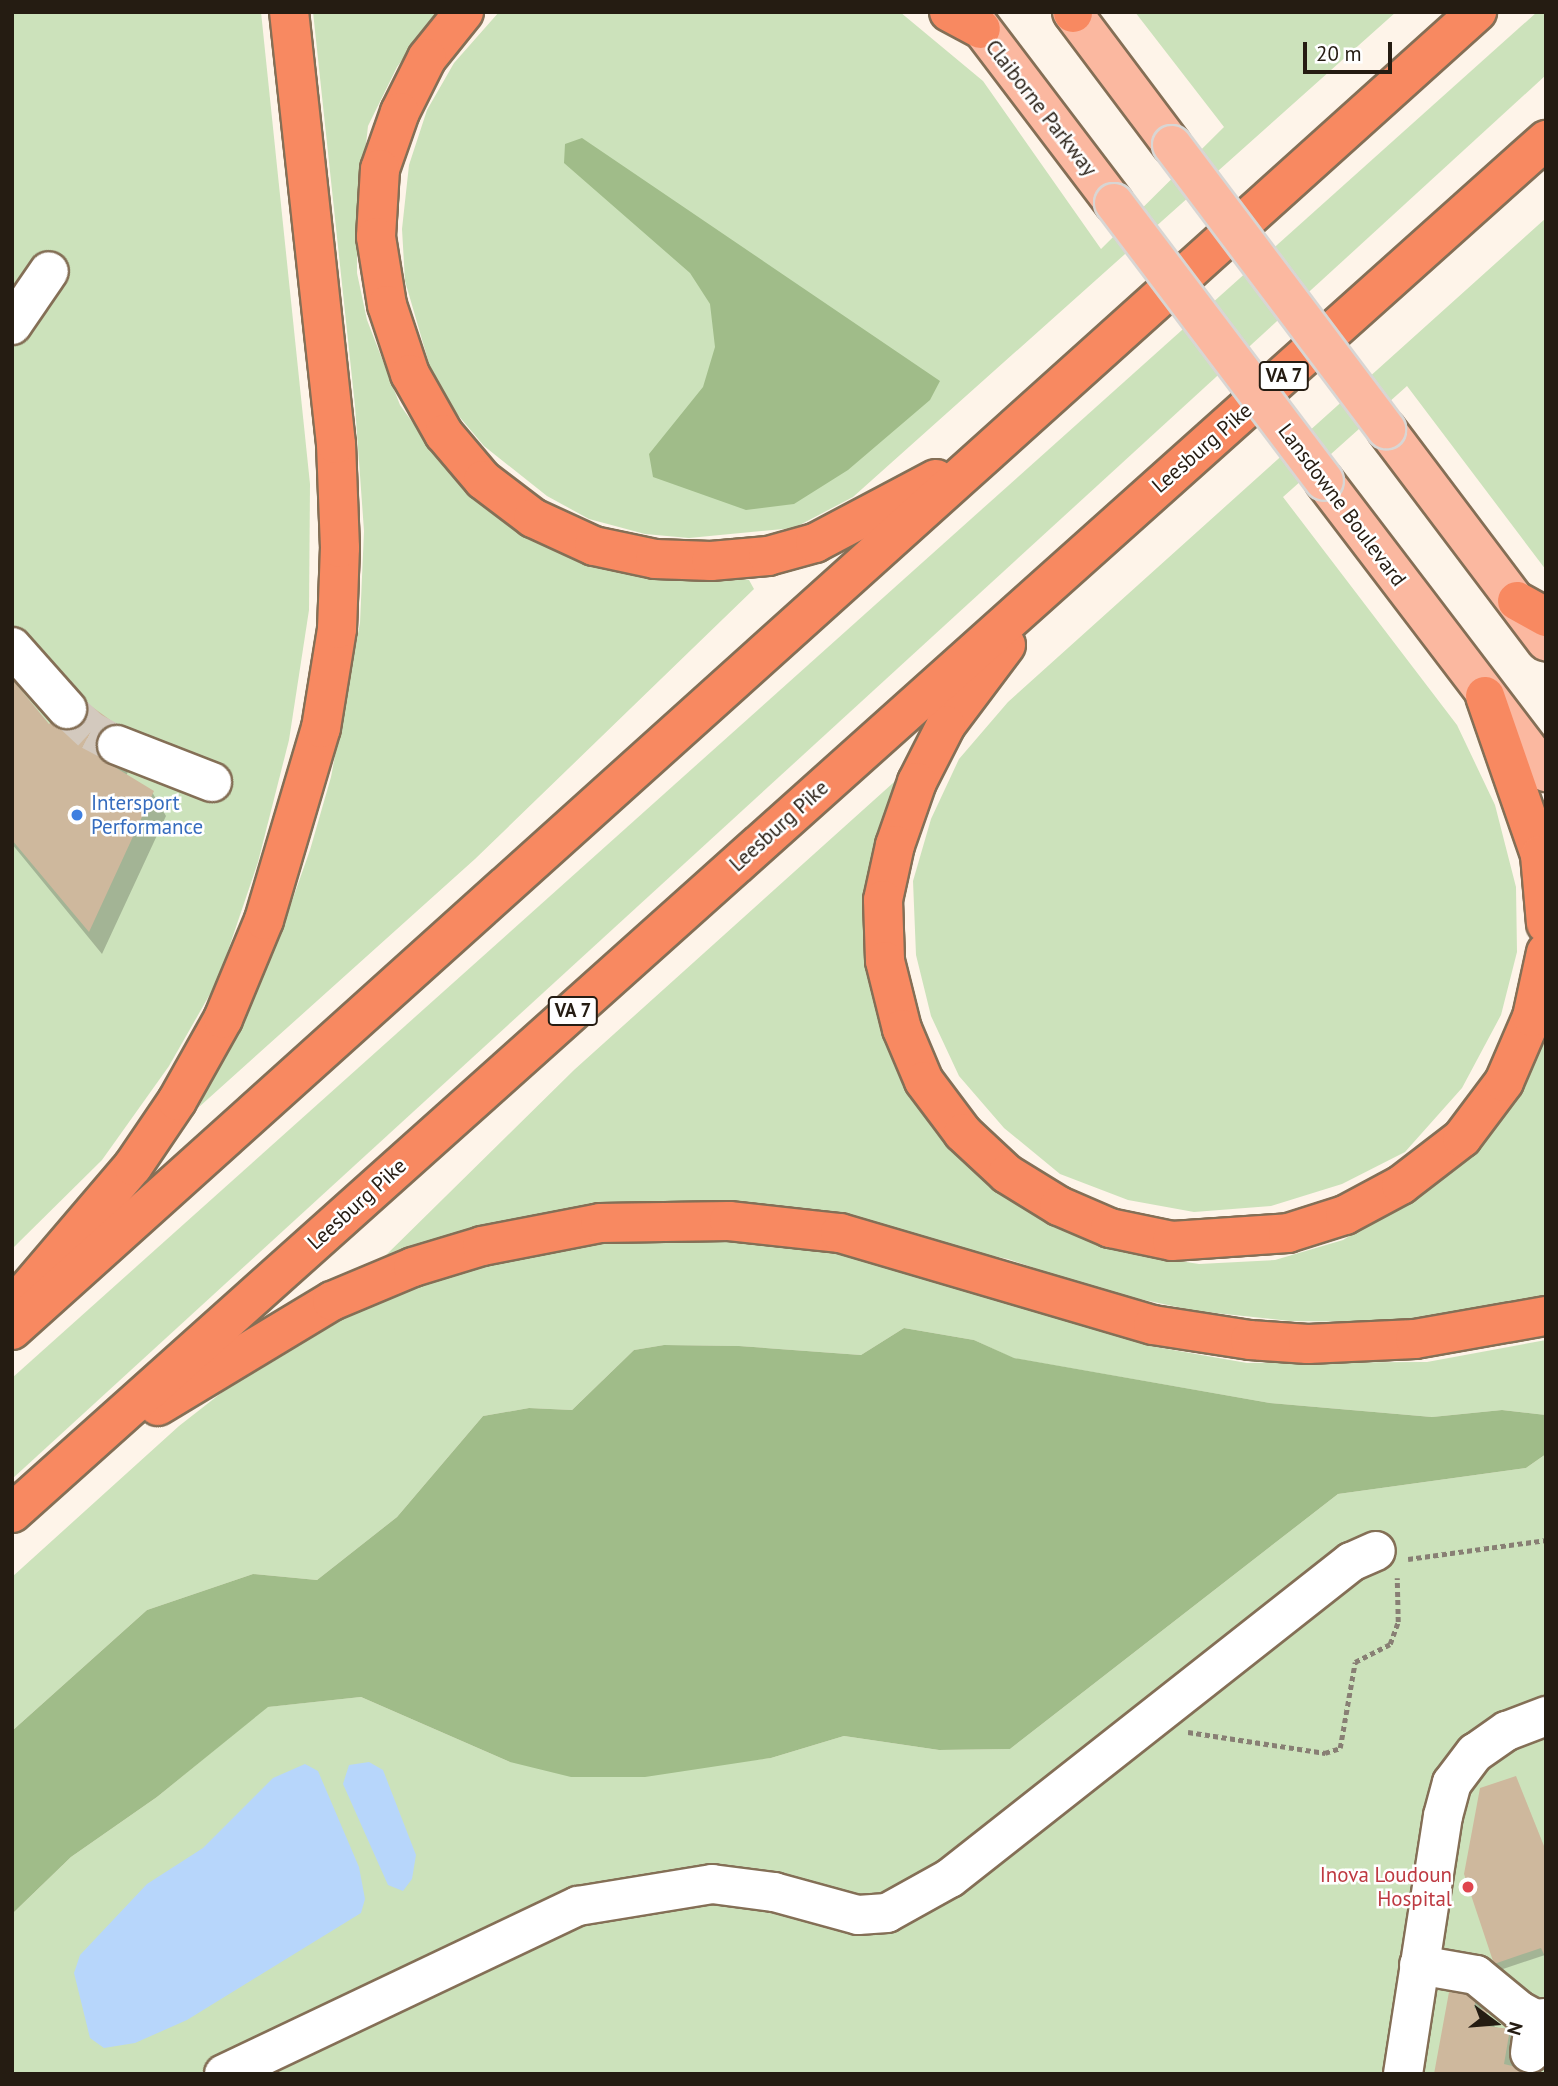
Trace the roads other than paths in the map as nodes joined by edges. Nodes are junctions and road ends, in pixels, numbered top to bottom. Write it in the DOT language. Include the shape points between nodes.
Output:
graph roads {
  1 [pos="289,12"];
  2 [pos="464,12"];
  3 [pos="1453,12"];
  4 [pos="1477,12"];
  5 [pos="1073,13"];
  6 [pos="966,18"];
  7 [pos="1383,97"];
  8 [pos="1546,139"];
  9 [pos="1546,158"];
  10 [pos="1491,189"];
  11 [pos="1114,203"];
  12 [pos="50,271"];
  13 [pos="12,325"];
  14 [pos="1004,439"];
  15 [pos="1074,561"];
  16 [pos="1531,609"];
  17 [pos="1546,641"];
  18 [pos="12,647"];
  19 [pos="1485,696"];
  20 [pos="67,709"];
  21 [pos="117,745"];
  22 [pos="1546,772"];
  23 [pos="212,782"];
  24 [pos="1546,924"];
  25 [pos="1546,952"];
  26 [pos="12,1306"];
  27 [pos="1546,1316"];
  28 [pos="12,1330"];
  29 [pos="70,1460"];
  30 [pos="12,1513"];
  31 [pos="1376,1551"];
  32 [pos="1546,1716"];
  33 [pos="1419,1965"];
  34 [pos="1537,2030"];
  35 [pos="224,2074"];
  36 [pos="1403,2074"];
  1 -- 26 [label="highway" via="338,483 337,629 321,728 264,920 223,1018 177,1101 133,1167"];
  2 -- 14 [label="highway" via="427,58 400,112 380,169 376,237 387,305 410,374 444,434 483,480 533,518 594,546 655,559 711,561 768,556 815,543 875,514"];
  3 -- 7 [label="highway"];
  4 -- 7 [label="highway"];
  5 -- 16 [label="main road, bridge" via="1386,429"];
  6 -- 11 [label="main road, Claiborne Parkway"];
  7 -- 14 [label="highway"];
  8 -- 10 [label="highway, Leesburg Pike / VA 7"];
  9 -- 10 [label="highway"];
  10 -- 15 [label="highway, Leesburg Pike / VA 7"];
  11 -- 19 [label="main road, Lansdowne Boulevard, bridge"];
  12 -- 13 [label="lane"];
  14 -- 28 [label="highway"];
  15 -- 25 [label="highway" via="946,725 917,782 895,845 883,900 885,961 902,1029 924,1081 963,1133 1007,1174 1059,1206 1110,1228 1172,1241 1288,1233 1345,1215 1401,1185 1462,1138 1504,1083 1532,1017"];
  15 -- 29 [label="highway, Leesburg Pike / VA 7"];
  16 -- 17 [label="main road"];
  18 -- 20 [label="lane"];
  19 -- 22 [label="main road, Lansdowne Boulevard"];
  19 -- 24 [label="highway" via="1540,855"];
  21 -- 23 [label="lane"];
  27 -- 29 [label="highway" via="1415,1339 1308,1344 1250,1340 1153,1325 840,1233 729,1221 600,1223 482,1246 413,1267 332,1301"];
  29 -- 30 [label="highway, Leesburg Pike / VA 7"];
  31 -- 35 [label="lane" via="1351,1562 950,1878 887,1913 858,1915 774,1892 712,1884 578,1906"];
  32 -- 33 [label="lane" via="1507,1731 1475,1753 1452,1783"];
  33 -- 34 [label="lane" via="1476,1975"];
  33 -- 36 [label="lane"];
}
